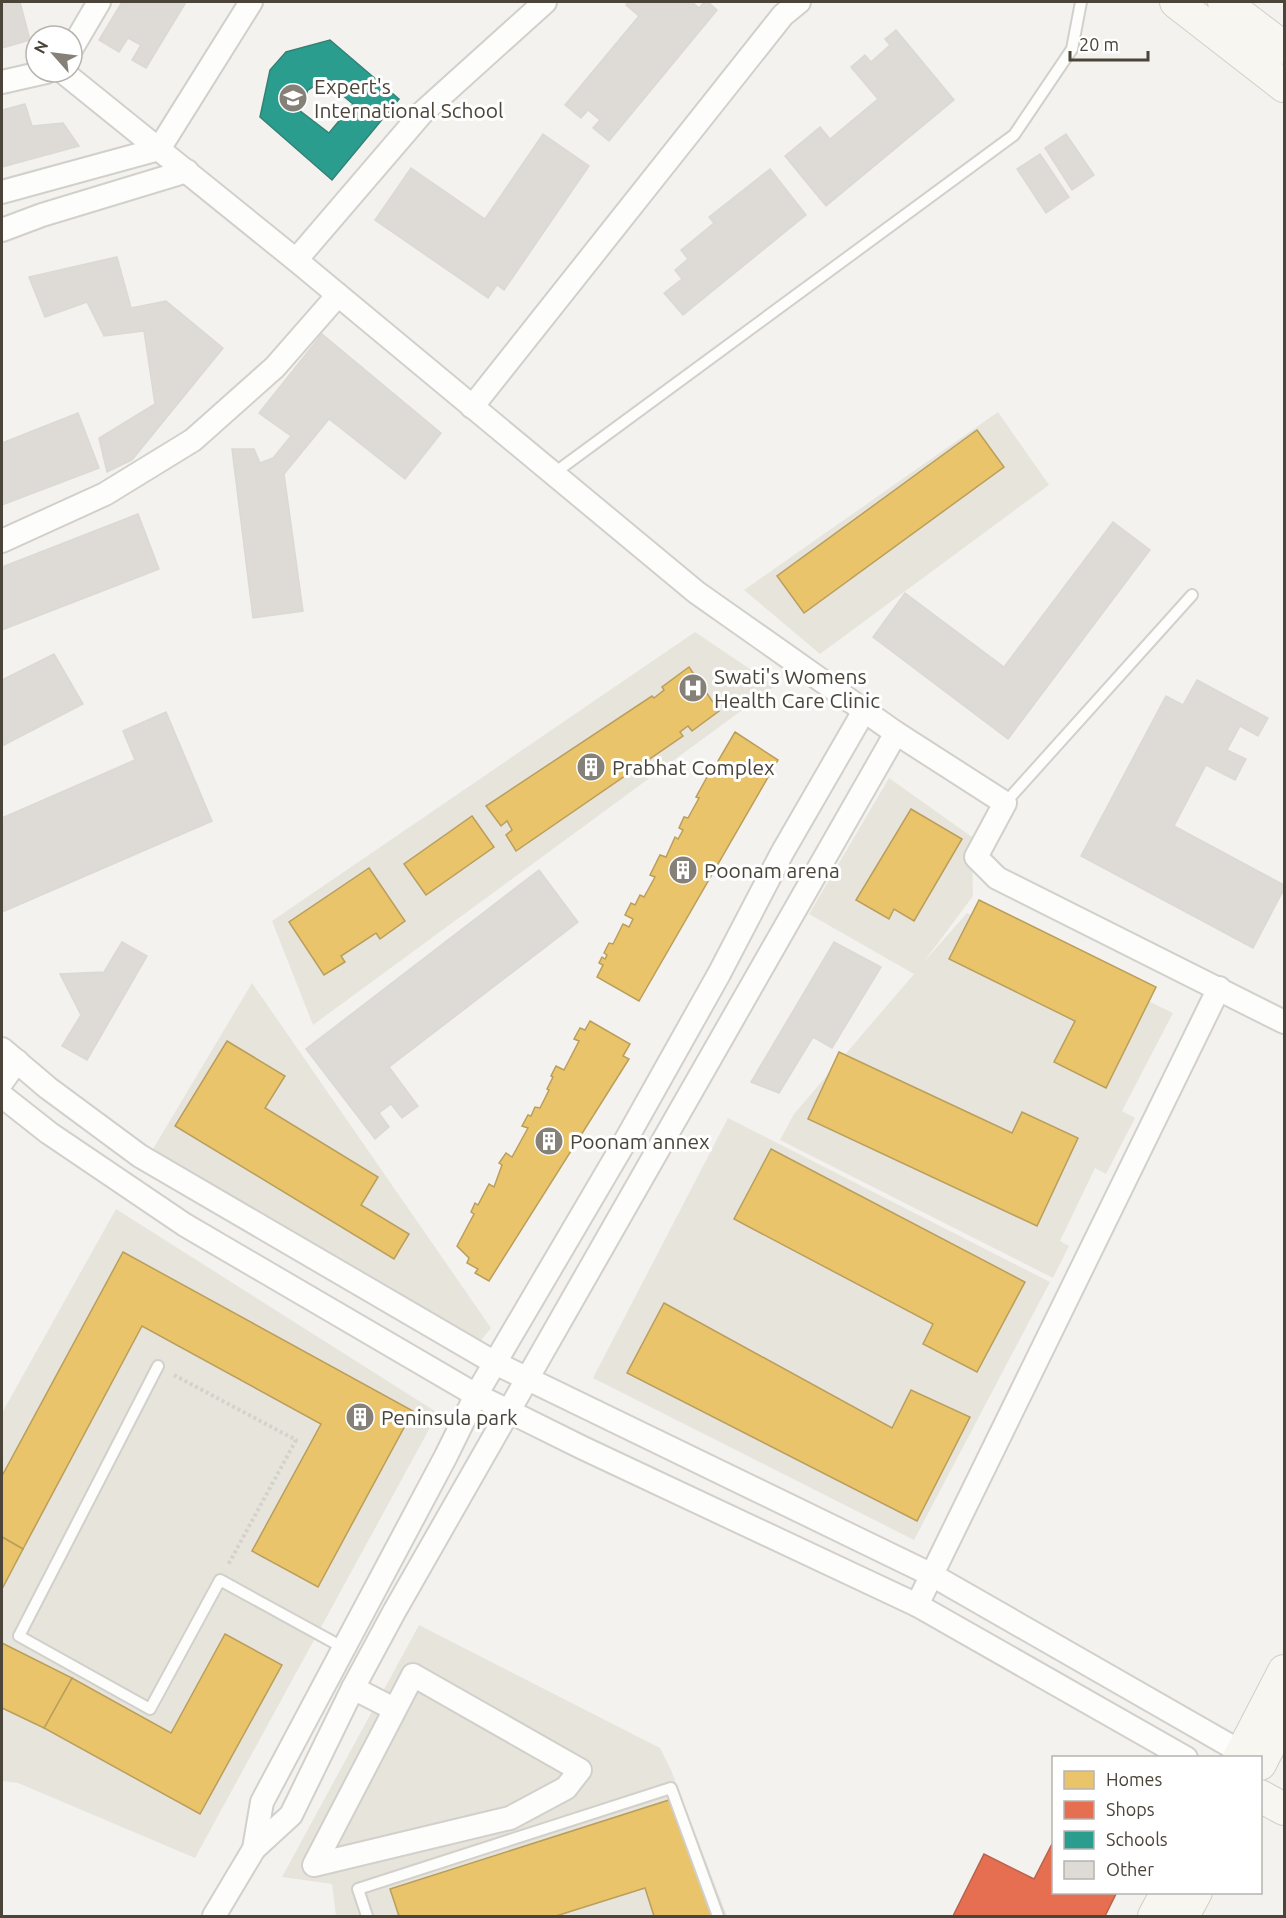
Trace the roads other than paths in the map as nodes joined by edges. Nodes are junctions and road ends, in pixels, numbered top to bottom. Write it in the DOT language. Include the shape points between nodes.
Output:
graph roads {
  1 [pos="99,2"];
  2 [pos="251,2"];
  3 [pos="545,2"];
  4 [pos="1081,2"];
  5 [pos="1176,2"];
  6 [pos="1224,2"];
  7 [pos="784,6"];
  8 [pos="84,28"];
  9 [pos="1284,48"];
  10 [pos="24,77"];
  11 [pos="2,82"];
  12 [pos="78,84"];
  13 [pos="1284,86"];
  14 [pos="159,149"];
  15 [pos="187,171"];
  16 [pos="2,192"];
  17 [pos="2,230"];
  18 [pos="296,260"];
  19 [pos="338,295"];
  20 [pos="472,407"];
  21 [pos="553,474"];
  22 [pos="2,541"];
  23 [pos="1192,595"];
  24 [pos="864,711"];
  25 [pos="896,734"];
  26 [pos="1005,803"];
  27 [pos="1219,988"];
  28 [pos="1284,1022"];
  29 [pos="9,1055"];
  30 [pos="2,1082"];
  31 [pos="2,1096"];
  32 [pos="495,1363"];
  33 [pos="158,1366"];
  34 [pos="527,1379"];
  35 [pos="476,1395"];
  36 [pos="508,1412"];
  37 [pos="932,1575"];
  38 [pos="917,1605"];
  39 [pos="344,1648"];
  40 [pos="1284,1671"];
  41 [pos="353,1688"];
  42 [pos="394,1709"];
  43 [pos="1284,1717"];
  44 [pos="1182,1756"];
  45 [pos="1247,1756"];
  46 [pos="1253,1756"];
  47 [pos="1254,1756"];
  48 [pos="1262,1764"];
  49 [pos="1284,1776"];
  50 [pos="1262,1797"];
  51 [pos="1284,1809"];
  52 [pos="254,1849"];
  53 [pos="1166,1894"];
  54 [pos="1195,1894"];
  55 [pos="214,1917"];
  56 [pos="367,1917"];
  57 [pos="718,1917"];
  58 [pos="1154,1917"];
  59 [pos="1183,1917"];
  1 -- 8 [label="street"];
  2 -- 14 [label="street"];
  3 -- 18 [label="street" via="422,113"];
  4 -- 21 [label="lane" via="1072,49 1014,135"];
  5 -- 13 [label="street"];
  6 -- 9 [label="street"];
  7 -- 20 [label="street"];
  10 -- 11 [label="street"];
  12 -- 14 [label="street"];
  14 -- 15 [label="street"];
  14 -- 16 [label="street"];
  15 -- 17 [label="street"];
  15 -- 18 [label="street"];
  18 -- 19 [label="street"];
  19 -- 20 [label="street"];
  19 -- 22 [label="street" via="275,368 193,440 105,494"];
  20 -- 21 [label="street"];
  21 -- 24 [label="street" via="696,592"];
  23 -- 26 [label="lane"];
  24 -- 25 [label="street"];
  24 -- 32 [label="street" via="628,1135"];
  25 -- 26 [label="street"];
  25 -- 34 [label="street"];
  26 -- 27 [label="street" via="976,856 997,878"];
  27 -- 28 [label="street"];
  27 -- 37 [label="street"];
  29 -- 30 [label="street"];
  29 -- 32 [label="street" via="140,1156"];
  31 -- 35 [label="street" via="185,1224"];
  32 -- 34 [label="street"];
  32 -- 35 [label="street"];
  33 -- 39 [label="lane" via="19,1636 150,1708 220,1580"];
  34 -- 36 [label="street"];
  34 -- 37 [label="street"];
  35 -- 36 [label="street"];
  35 -- 39 [label="street"];
  36 -- 38 [label="street"];
  36 -- 41 [label="street"];
  37 -- 38 [label="street"];
  37 -- 45 [label="street"];
  38 -- 44 [label="street"];
  39 -- 52 [label="street" via="262,1802"];
  40 -- 46 [label="street" via="1259,1722"];
  41 -- 42 [label="street"];
  41 -- 52 [label="street" via="291,1815"];
  42 -- 42 [label="street" via="413,1675 580,1770 566,1788 510,1818 314,1865"];
  43 -- 47 [label="street"];
  48 -- 49 [label="street"];
  50 -- 51 [label="street"];
  52 -- 55 [label="street"];
  53 -- 58 [label="street"];
  54 -- 59 [label="street"];
  56 -- 57 [label="lane" via="358,1889 671,1788"];
}
